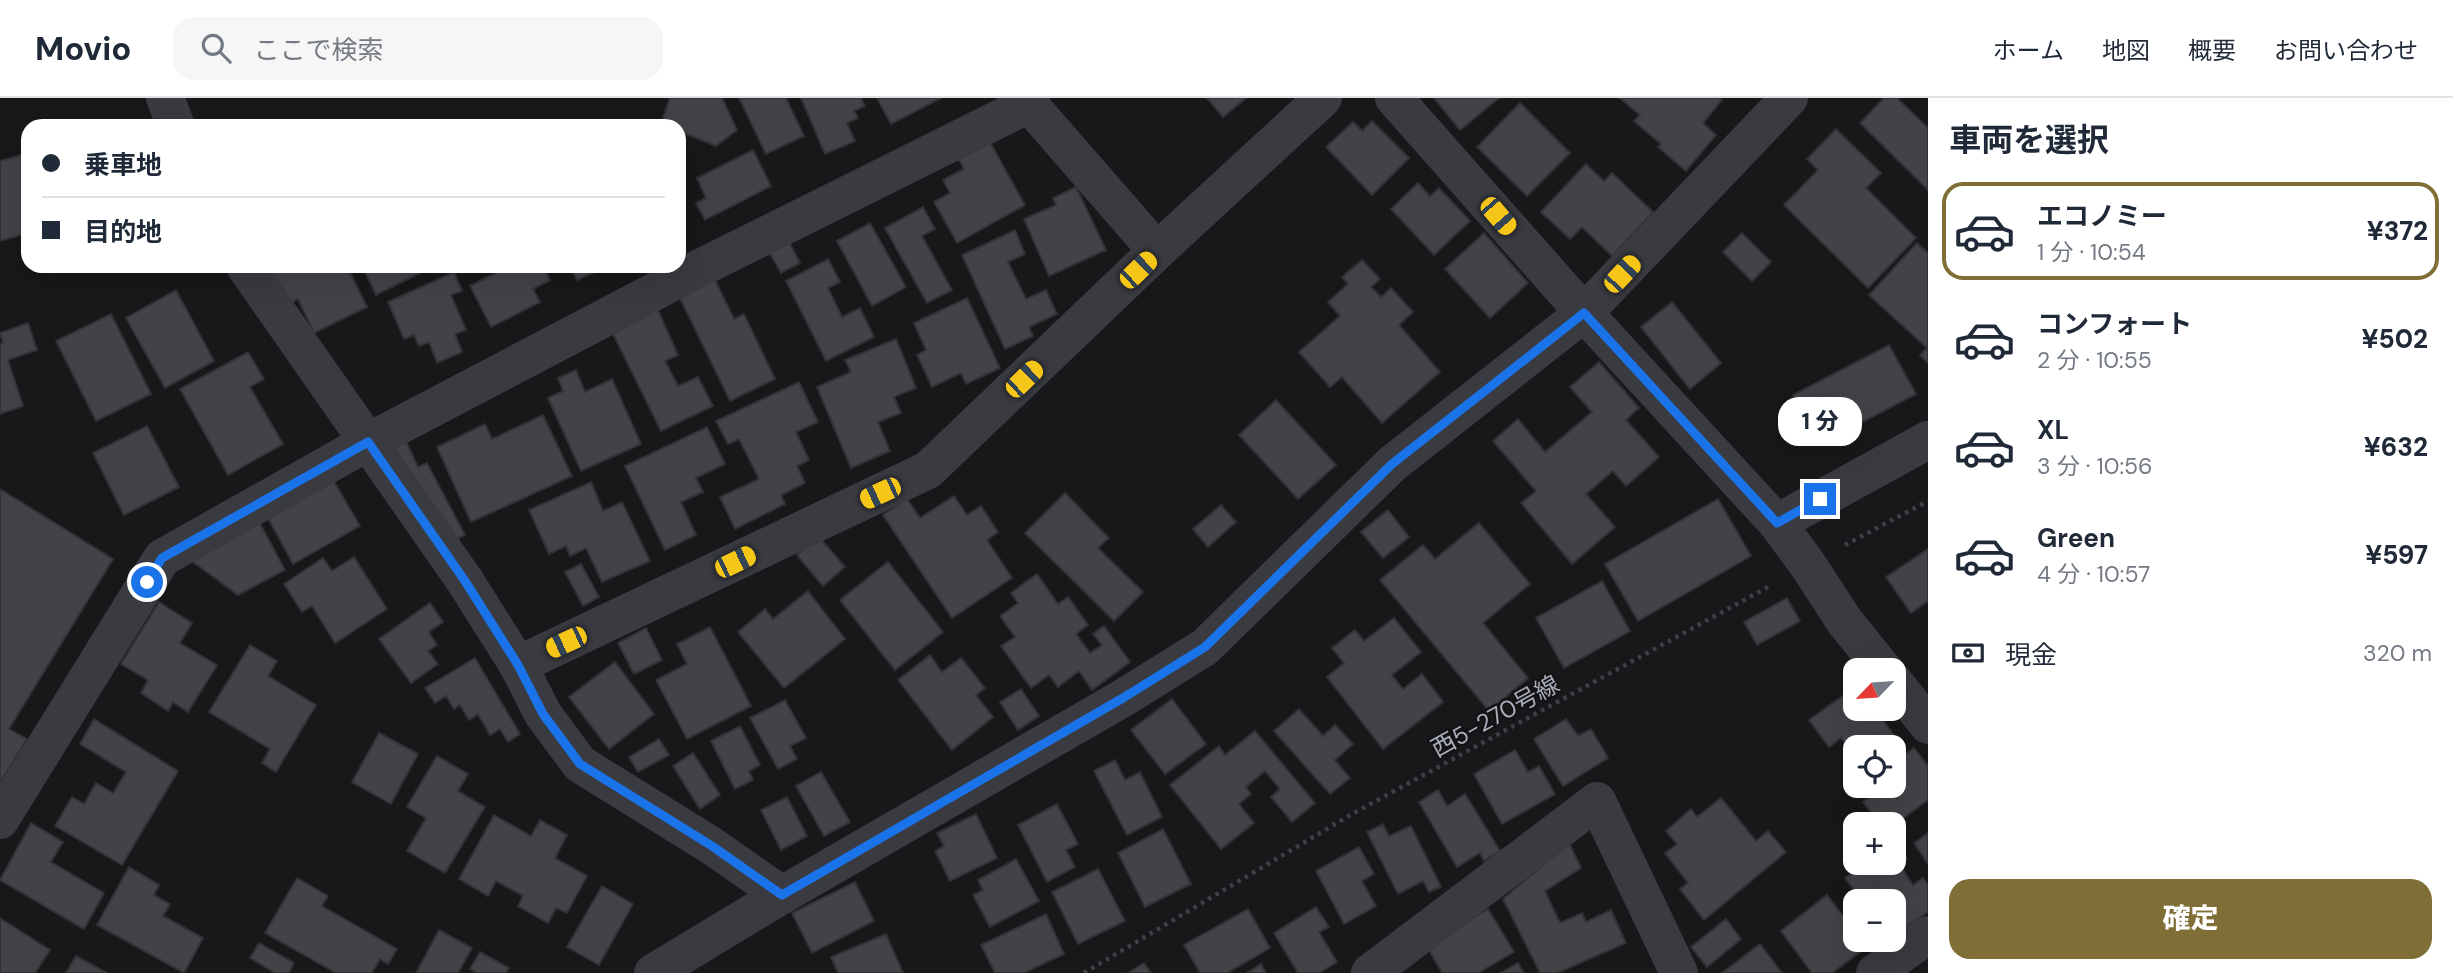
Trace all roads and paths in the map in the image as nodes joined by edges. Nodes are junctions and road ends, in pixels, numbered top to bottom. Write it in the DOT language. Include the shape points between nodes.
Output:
graph roads {
  1 [pos="165,98"];
  2 [pos="1323,98"];
  3 [pos="1394,98"];
  4 [pos="1790,98"];
  5 [pos="173,119"];
  6 [pos="1157,251"];
  7 [pos="250,273"];
  8 [pos="1584,313"];
  9 [pos="1928,440"];
  10 [pos="368,442"];
  11 [pos="1928,501"];
  12 [pos="1777,523"];
  13 [pos="1808,565"];
  14 [pos="1874,658"];
  15 [pos="518,665"];
  16 [pos="1906,697"];
  17 [pos="1928,724"];
  18 [pos="0,820"];
  19 [pos="782,895"];
  20 [pos="1928,935"];
  21 [pos="653,973"];
  22 [pos="1084,973"];
  23 [pos="1370,973"];
  24 [pos="1679,973"];
  25 [pos="1875,973"];
  1 -- 5 [label="street"];
  2 -- 6 [label="street"];
  3 -- 8 [label="street"];
  4 -- 8 [label="street"];
  6 -- 10 [label="street" via="1029,104"];
  6 -- 15 [label="street" via="928,470"];
  7 -- 10 [label="street"];
  8 -- 12 [label="street"];
  8 -- 19 [label="street" via="1392,464 1205,647"];
  9 -- 12 [label="street"];
  10 -- 15 [label="street"];
  10 -- 18 [label="street" via="162,558"];
  11 -- 13 [label="path, 西5-270号線"];
  12 -- 13 [label="street"];
  13 -- 14 [label="street"];
  13 -- 22 [label="path, 西5-270号線" via="1352,814"];
  15 -- 19 [label="street" via="543,714 580,764"];
  16 -- 17 [label="street"];
  19 -- 21 [label="street"];
  20 -- 25 [label="street"];
  23 -- 24 [label="street" via="1597,801"];
}
